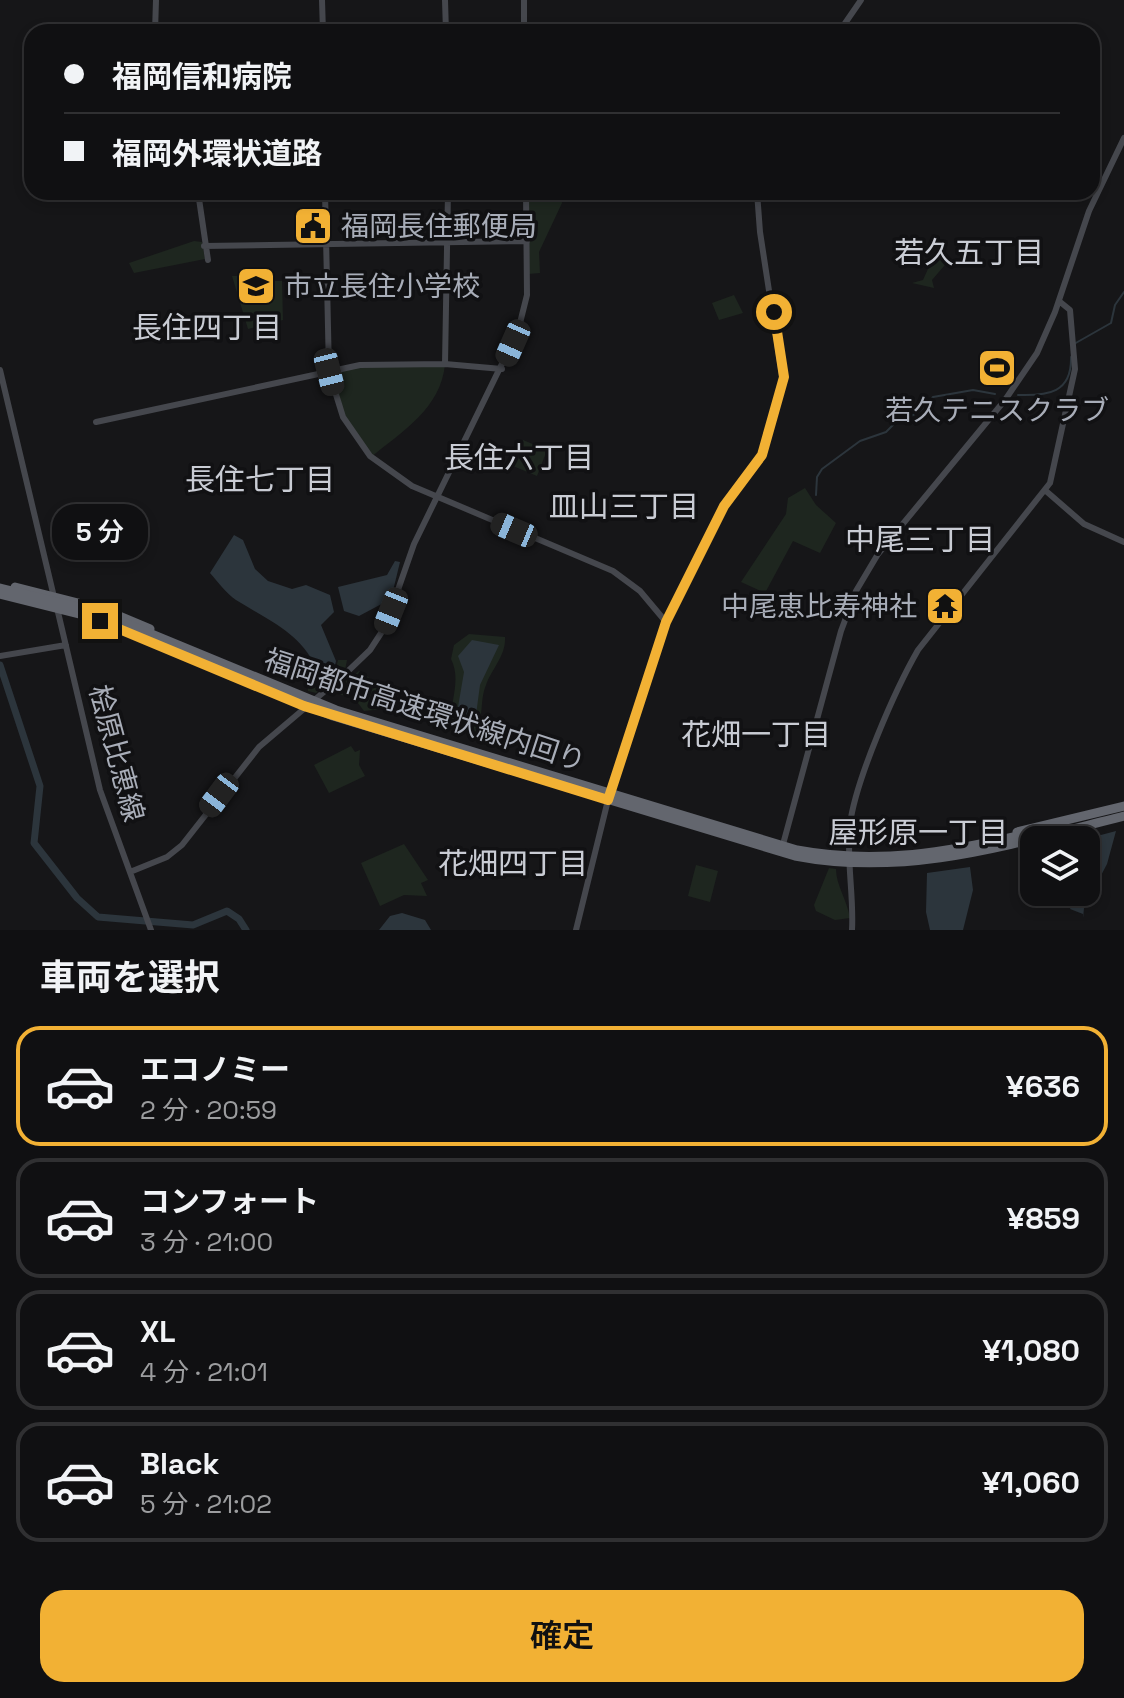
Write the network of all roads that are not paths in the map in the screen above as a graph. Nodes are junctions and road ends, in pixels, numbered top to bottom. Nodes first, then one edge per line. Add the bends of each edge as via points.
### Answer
1 (156, 0) edge
2 (322, 0) edge
3 (445, 0) edge
4 (524, 0) edge
5 (861, 0) edge
6 (155, 24) edge
7 (323, 24) edge
8 (446, 24) edge
9 (524, 24) edge
10 (844, 24) edge
11 (1124, 138) edge
12 (1100, 188) edge
13 (199, 200) edge
14 (325, 200) edge
15 (448, 200) edge
16 (526, 200) edge
17 (758, 200) edge
18 (1094, 200) edge
19 (527, 241) junction
20 (449, 242) junction
21 (326, 244) junction
22 (204, 246) junction
23 (208, 260) dead end
24 (1059, 301) junction
25 (445, 364) junction
26 (502, 369) junction
27 (0, 370) edge
28 (329, 372) junction
29 (96, 422) dead end
30 (1046, 491) junction
31 (437, 497) junction
32 (1124, 542) edge
33 (0, 586) edge
34 (0, 594) edge
35 (54, 596) junction
36 (56, 607) junction
37 (666, 622) junction
38 (66, 645) junction
39 (0, 656) edge
40 (314, 699) junction
41 (304, 706) junction
42 (418, 737) junction
43 (610, 796) junction
44 (1124, 811) edge
45 (783, 848) junction
46 (849, 859) junction
47 (130, 872) junction
48 (151, 930) edge
49 (576, 930) edge
50 (852, 930) edge

1 - 6 street
2 - 7 street
3 - 8 street
4 - 9 street
5 - 10 street
11 - 12 street
13 - 22 street
14 - 21 street
15 - 20 street
16 - 19 street
17 - 37 street via 783,382 762,455 724,506
18 - 24 street
19 - 20 street
19 - 26 street via 523,318
20 - 21 street
20 - 25 street
21 - 22 street
21 - 28 street
22 - 23 street
24 - 30 street via 1070,310 1073,388
24 - 45 street via 1028,368 878,554 856,591
25 - 26 street
25 - 28 street via 360,365
26 - 31 street
27 - 35 street, 桧原比恵線
28 - 29 street
28 - 31 street via 343,417 370,456
30 - 32 street via 1084,524
30 - 46 street via 918,650 902,679 854,807
31 - 37 street via 613,571 640,591
31 - 40 street via 385,627 370,650
33 - 35 highway
33 - 44 highway, 福岡都市高速環状線内回り, bridge via 98,612 336,710 808,852 877,858 936,854
34 - 36 highway
34 - 44 highway, bridge via 95,618 333,716 795,856 855,864 924,862
35 - 36 street, 桧原比恵線
35 - 40 highway via 134,622
36 - 38 street, 桧原比恵線
36 - 41 highway via 148,639
37 - 43 street
38 - 39 street
38 - 47 street, 桧原比恵線 via 100,790
40 - 41 street
40 - 42 highway
41 - 42 highway
41 - 47 street via 244,763 182,845
42 - 43 highway
43 - 45 highway
43 - 49 street
44 - 46 highway via 947,858 900,864
45 - 46 highway
46 - 50 street
47 - 48 street, 桧原比恵線

